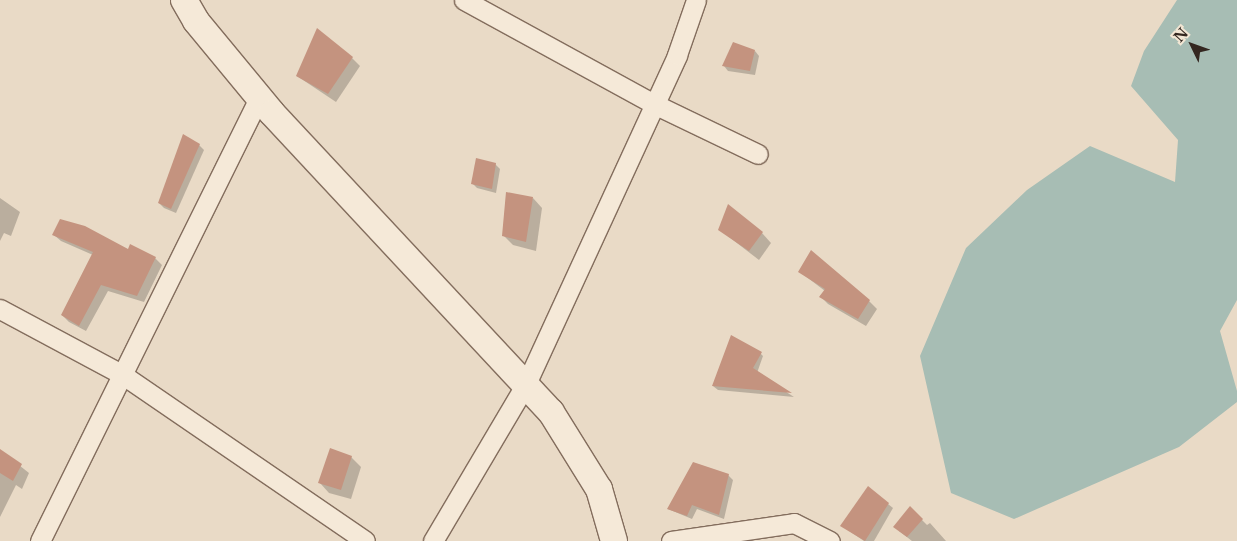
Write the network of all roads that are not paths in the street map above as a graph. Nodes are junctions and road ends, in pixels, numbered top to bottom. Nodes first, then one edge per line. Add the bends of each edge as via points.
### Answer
1 (184, 0) edge
2 (464, 0) edge
3 (696, 0) edge
4 (259, 98) junction
5 (654, 104) junction
6 (758, 154) dead end
7 (0, 310) edge
8 (123, 375) junction
9 (526, 384) junction
10 (40, 541) edge
11 (365, 541) edge
12 (433, 541) edge
13 (614, 541) edge
14 (671, 541) edge
15 (830, 541) edge

1 - 4 main road via 196,22
2 - 5 street
3 - 5 street via 677,54
4 - 8 street
4 - 9 main road
5 - 6 street
5 - 9 street
7 - 8 street
8 - 10 street
8 - 11 street
9 - 12 street
9 - 13 main road via 551,412 600,489
14 - 15 street via 794,523

